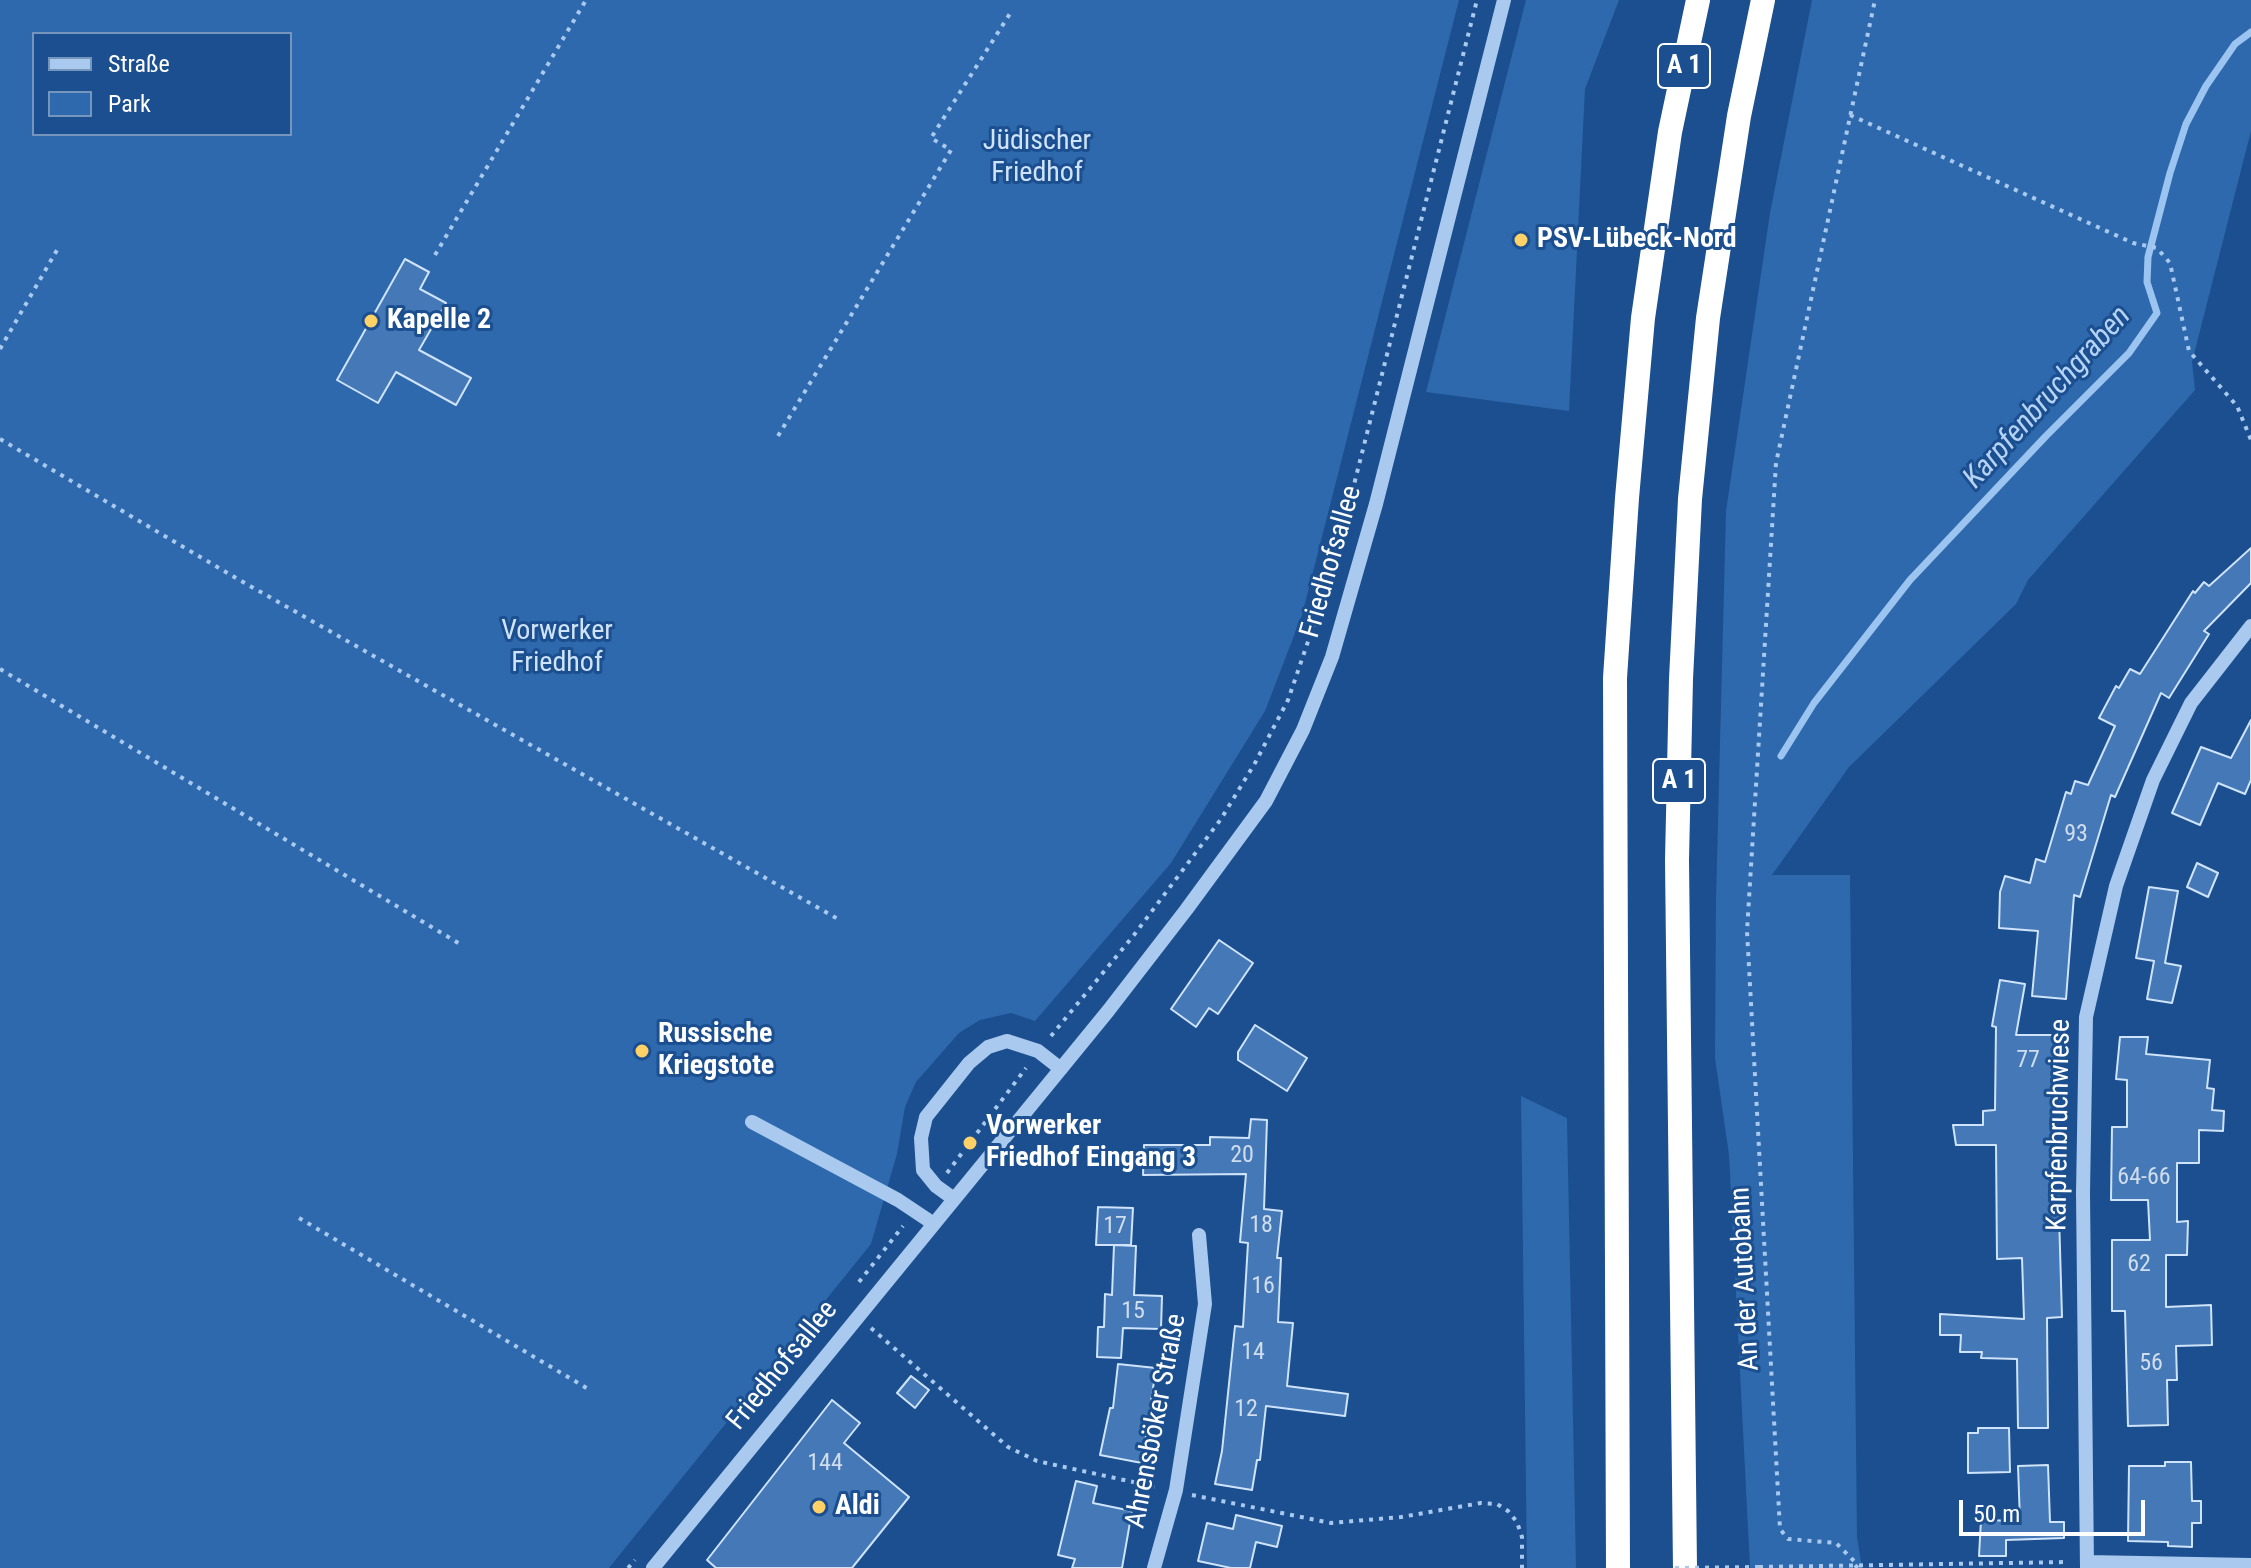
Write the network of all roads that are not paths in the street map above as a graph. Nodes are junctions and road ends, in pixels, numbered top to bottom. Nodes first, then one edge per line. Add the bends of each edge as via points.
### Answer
1 (1504, 0) edge
2 (1698, 0) edge
3 (1763, 0) edge
4 (2251, 626) edge
5 (1061, 1069) junction
6 (752, 1122) dead end
7 (954, 1199) junction
8 (934, 1224) junction
9 (1199, 1235) dead end
10 (2087, 1565) edge
11 (2251, 1565) edge
12 (653, 1568) edge
13 (1154, 1568) edge
14 (1618, 1568) edge
15 (1685, 1568) edge

1 - 5 street, Friedhofsallee via 1376,504 1332,657 1303,730 1266,801
2 - 14 highway, A 1 via 1670,132 1643,318 1615,678
3 - 15 highway, A 1 via 1708,318 1688,529 1677,860
4 - 10 street, Karpfenbruchwiese via 2191,703 2153,780 2116,886 2086,1017
5 - 7 street, Friedhofsallee
5 - 7 street via 1038,1051 1007,1041 988,1047 969,1063 926,1117 921,1138 923,1170
6 - 8 street
7 - 8 street, Friedhofsallee
8 - 12 street, Friedhofsallee
9 - 13 street, Ahrensböker Straße via 1205,1304 1176,1490
10 - 11 street

